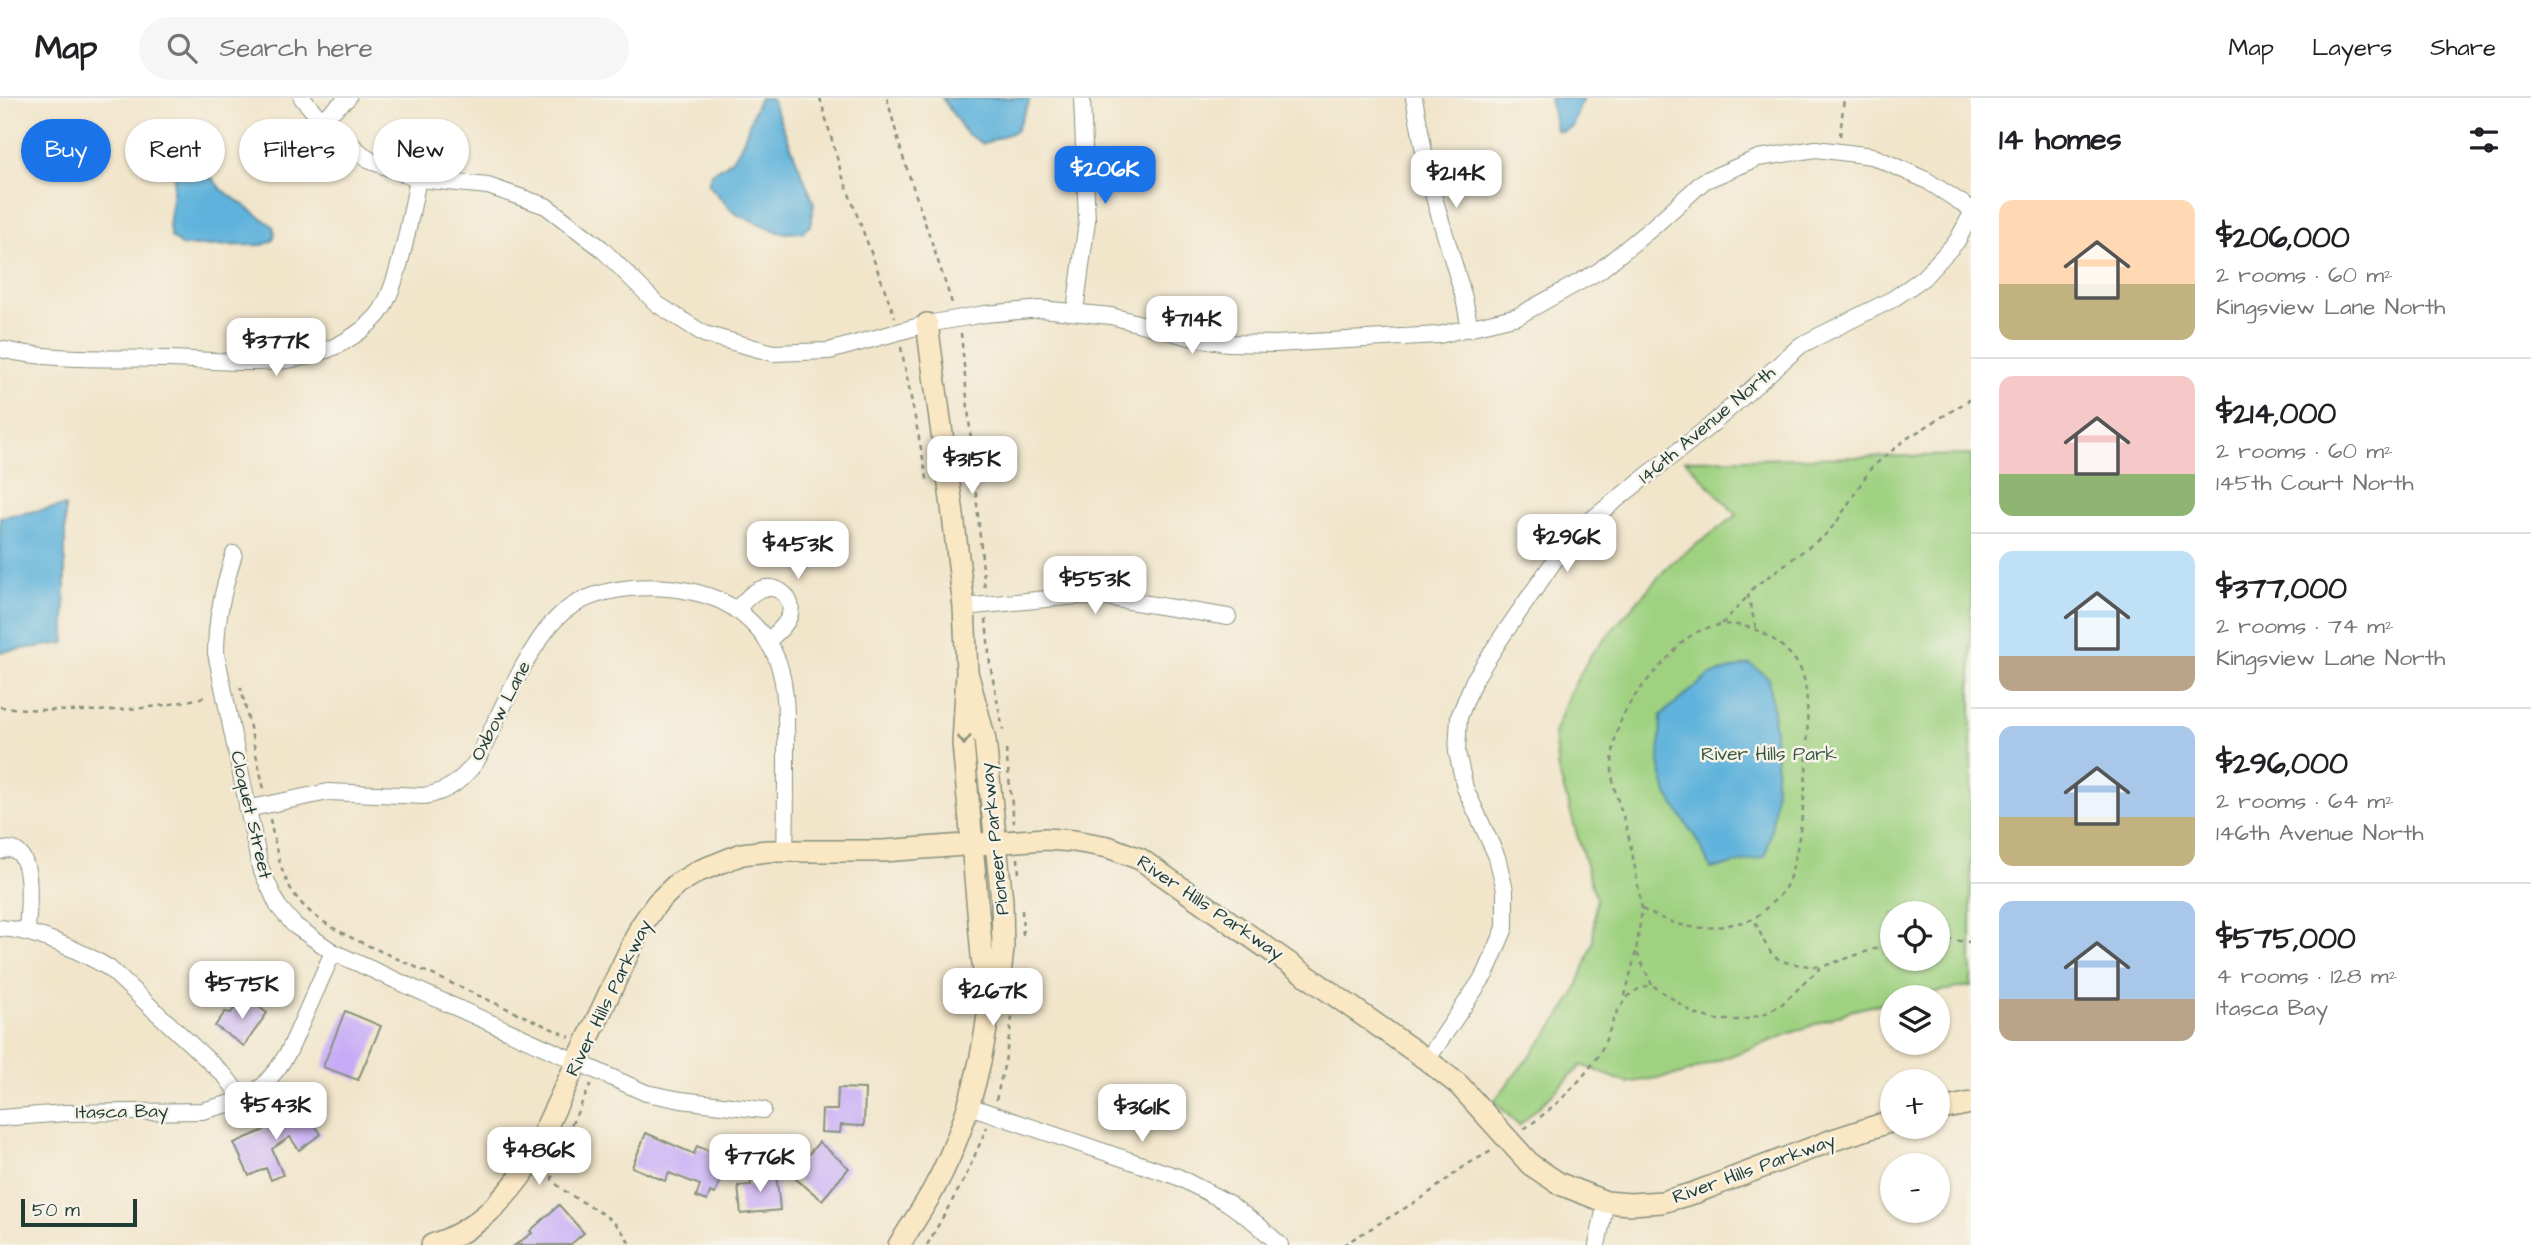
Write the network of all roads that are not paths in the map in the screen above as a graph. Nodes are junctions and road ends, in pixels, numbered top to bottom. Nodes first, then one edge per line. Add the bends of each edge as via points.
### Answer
1 (302, 98) edge
2 (348, 98) edge
3 (1082, 98) edge
4 (1415, 98) edge
5 (320, 119) edge
6 (322, 119) edge
7 (359, 151) edge
8 (373, 162) edge
9 (417, 182) edge
10 (448, 182) edge
11 (1971, 209) edge
12 (1971, 215) edge
13 (1076, 311) junction
14 (927, 324) junction
15 (1470, 328) junction
16 (0, 349) edge
17 (234, 554) dead end
18 (964, 607) junction
19 (736, 610) junction
20 (1228, 617) dead end
21 (767, 642) junction
22 (967, 672) junction
23 (247, 809) junction
24 (997, 843) junction
25 (972, 845) junction
26 (0, 851) edge
27 (785, 851) junction
28 (0, 928) edge
29 (27, 931) junction
30 (333, 952) junction
31 (989, 1007) junction
32 (1427, 1060) junction
33 (578, 1061) junction
34 (243, 1100) junction
35 (1971, 1102) edge
36 (969, 1106) junction
37 (1950, 1107) edge
38 (763, 1110) dead end
39 (0, 1118) edge
40 (1880, 1125) edge
41 (1606, 1202) junction
42 (432, 1245) edge
43 (899, 1245) edge
44 (1280, 1245) edge
45 (1597, 1245) edge

1 - 5 street
2 - 6 street
3 - 13 street via 1087,221
4 - 15 street via 1430,184
7 - 8 street
9 - 16 street via 396,278 378,315 351,338 309,356 267,361 78,358
10 - 14 street via 488,186 546,206 601,248 657,304 704,334 773,353 829,351
11 - 15 street via 1926,180 1871,156 1816,149 1758,158 1704,181 1599,271 1518,316
12 - 32 street, 146th Avenue North via 1957,241 1923,278 1893,299 1801,345 1711,425 1592,519 1559,554 1501,638 1474,680 1459,717 1457,752 1465,788 1497,857 1505,890 1505,928 1486,973
13 - 14 street via 1027,310
13 - 15 street via 1228,343 1439,335
14 - 18 street, Pioneer Parkway
17 - 23 street, Cloquet Street via 221,597 216,653
18 - 20 street via 1077,596
18 - 22 street, Pioneer Parkway
19 - 21 street, Oxbow Lane
19 - 21 street via 764,587 785,594 791,604 790,615
19 - 23 street, Oxbow Lane via 687,590 628,588 586,598 545,631 476,762 453,787 424,796 328,792
21 - 27 street, Oxbow Lane via 777,660 786,710
22 - 24 street, Pioneer Parkway via 985,740
22 -> 25 street, Pioneer Parkway via 963,743
23 - 30 street, Cloquet Street via 260,867 278,906 294,925
24 - 25 street, River Hills Parkway
24 - 31 street, Pioneer Parkway via 1003,949
24 - 32 street, River Hills Parkway via 1074,841 1140,859
25 - 27 street, River Hills Parkway
25 - 31 street, Pioneer Parkway
26 - 29 street via 19,852 26,862
27 - 33 street, River Hills Parkway via 742,854 720,861 677,884 657,903 621,964
28 - 29 street
29 - 34 street via 109,968 226,1077
30 - 33 street, Cloquet Street
30 - 34 street, Itasca Bay via 289,1051 264,1085
31 - 36 street, Pioneer Parkway
32 - 41 street, River Hills Parkway via 1458,1085 1531,1165 1560,1185
33 - 38 street, Cloquet Street via 659,1097
33 - 42 street, River Hills Parkway via 540,1144 513,1188 476,1224
34 - 39 street, Itasca Bay via 202,1111
35 - 37 street
36 - 43 street, Pioneer Parkway via 932,1193
36 - 44 street via 1178,1177 1228,1203
40 - 41 street, River Hills Parkway via 1694,1193 1661,1202
41 - 45 street

